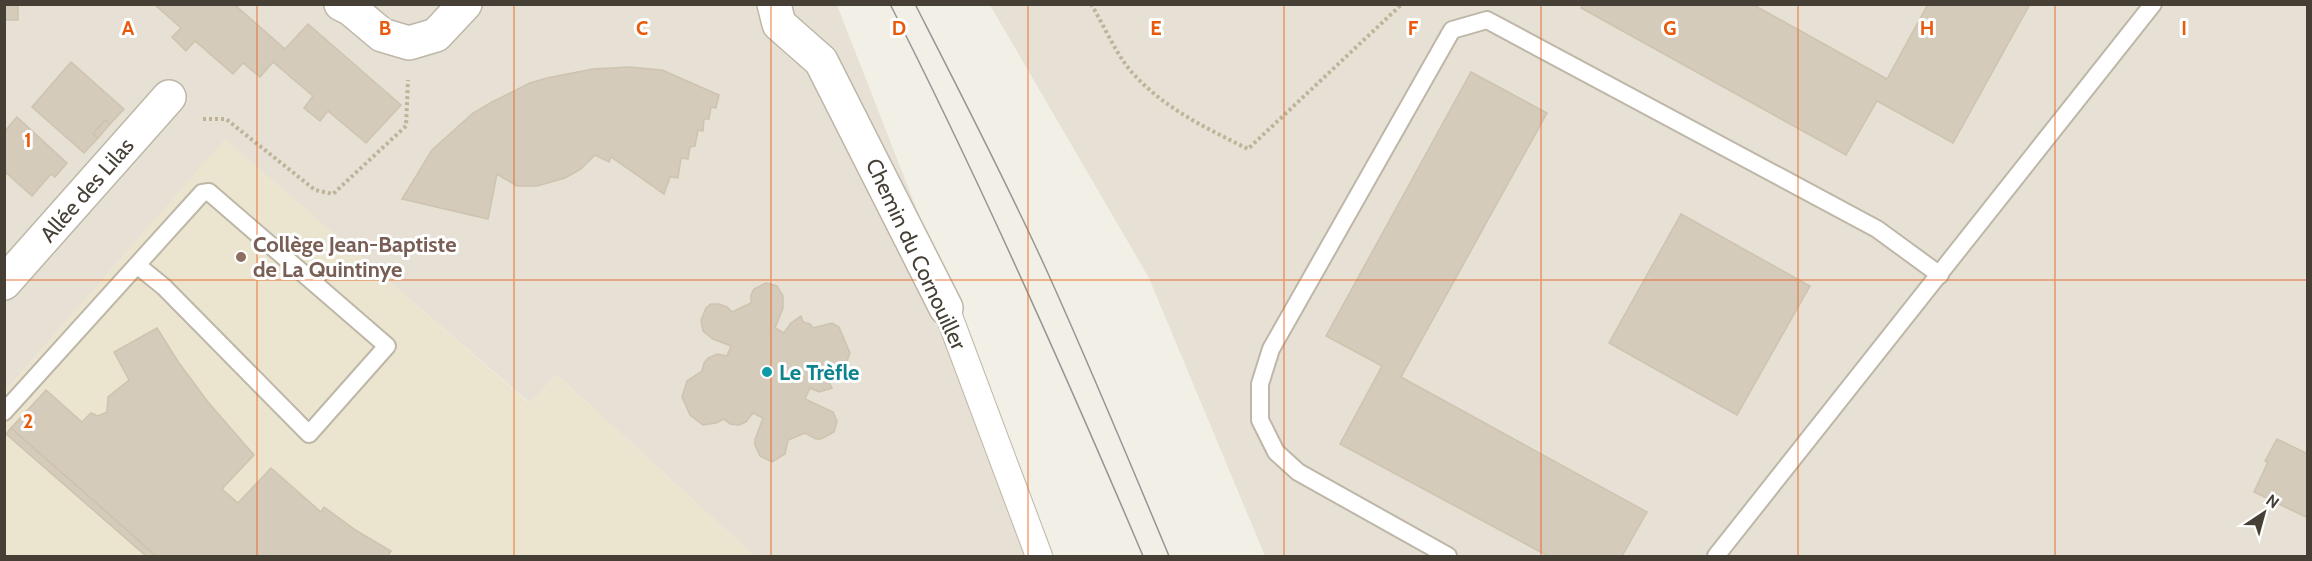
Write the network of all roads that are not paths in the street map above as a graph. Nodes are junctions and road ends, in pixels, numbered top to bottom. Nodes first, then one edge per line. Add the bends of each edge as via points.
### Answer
1 (341, 4) edge
2 (465, 4) edge
3 (774, 4) edge
4 (2153, 4) edge
5 (169, 97) dead end
6 (137, 265) junction
7 (1940, 275) junction
8 (4, 283) edge
9 (946, 308) joint
10 (4, 412) edge
11 (1039, 556) edge
12 (1448, 556) edge
13 (1716, 556) edge

1 - 2 street via 382,35 410,44 436,35
3 - 9 street, Chemin du Cornouiller via 779,24 821,61
4 - 7 lane
5 - 8 street, Allée des Lilas
6 - 6 lane via 202,193 209,192 387,346 309,434 164,287
6 - 10 lane
7 - 12 lane via 1877,229 1487,20 1452,30 1271,349 1260,384 1260,420 1276,452 1298,472
7 - 13 lane
9 - 11 street, Chemin du Cornouiller

